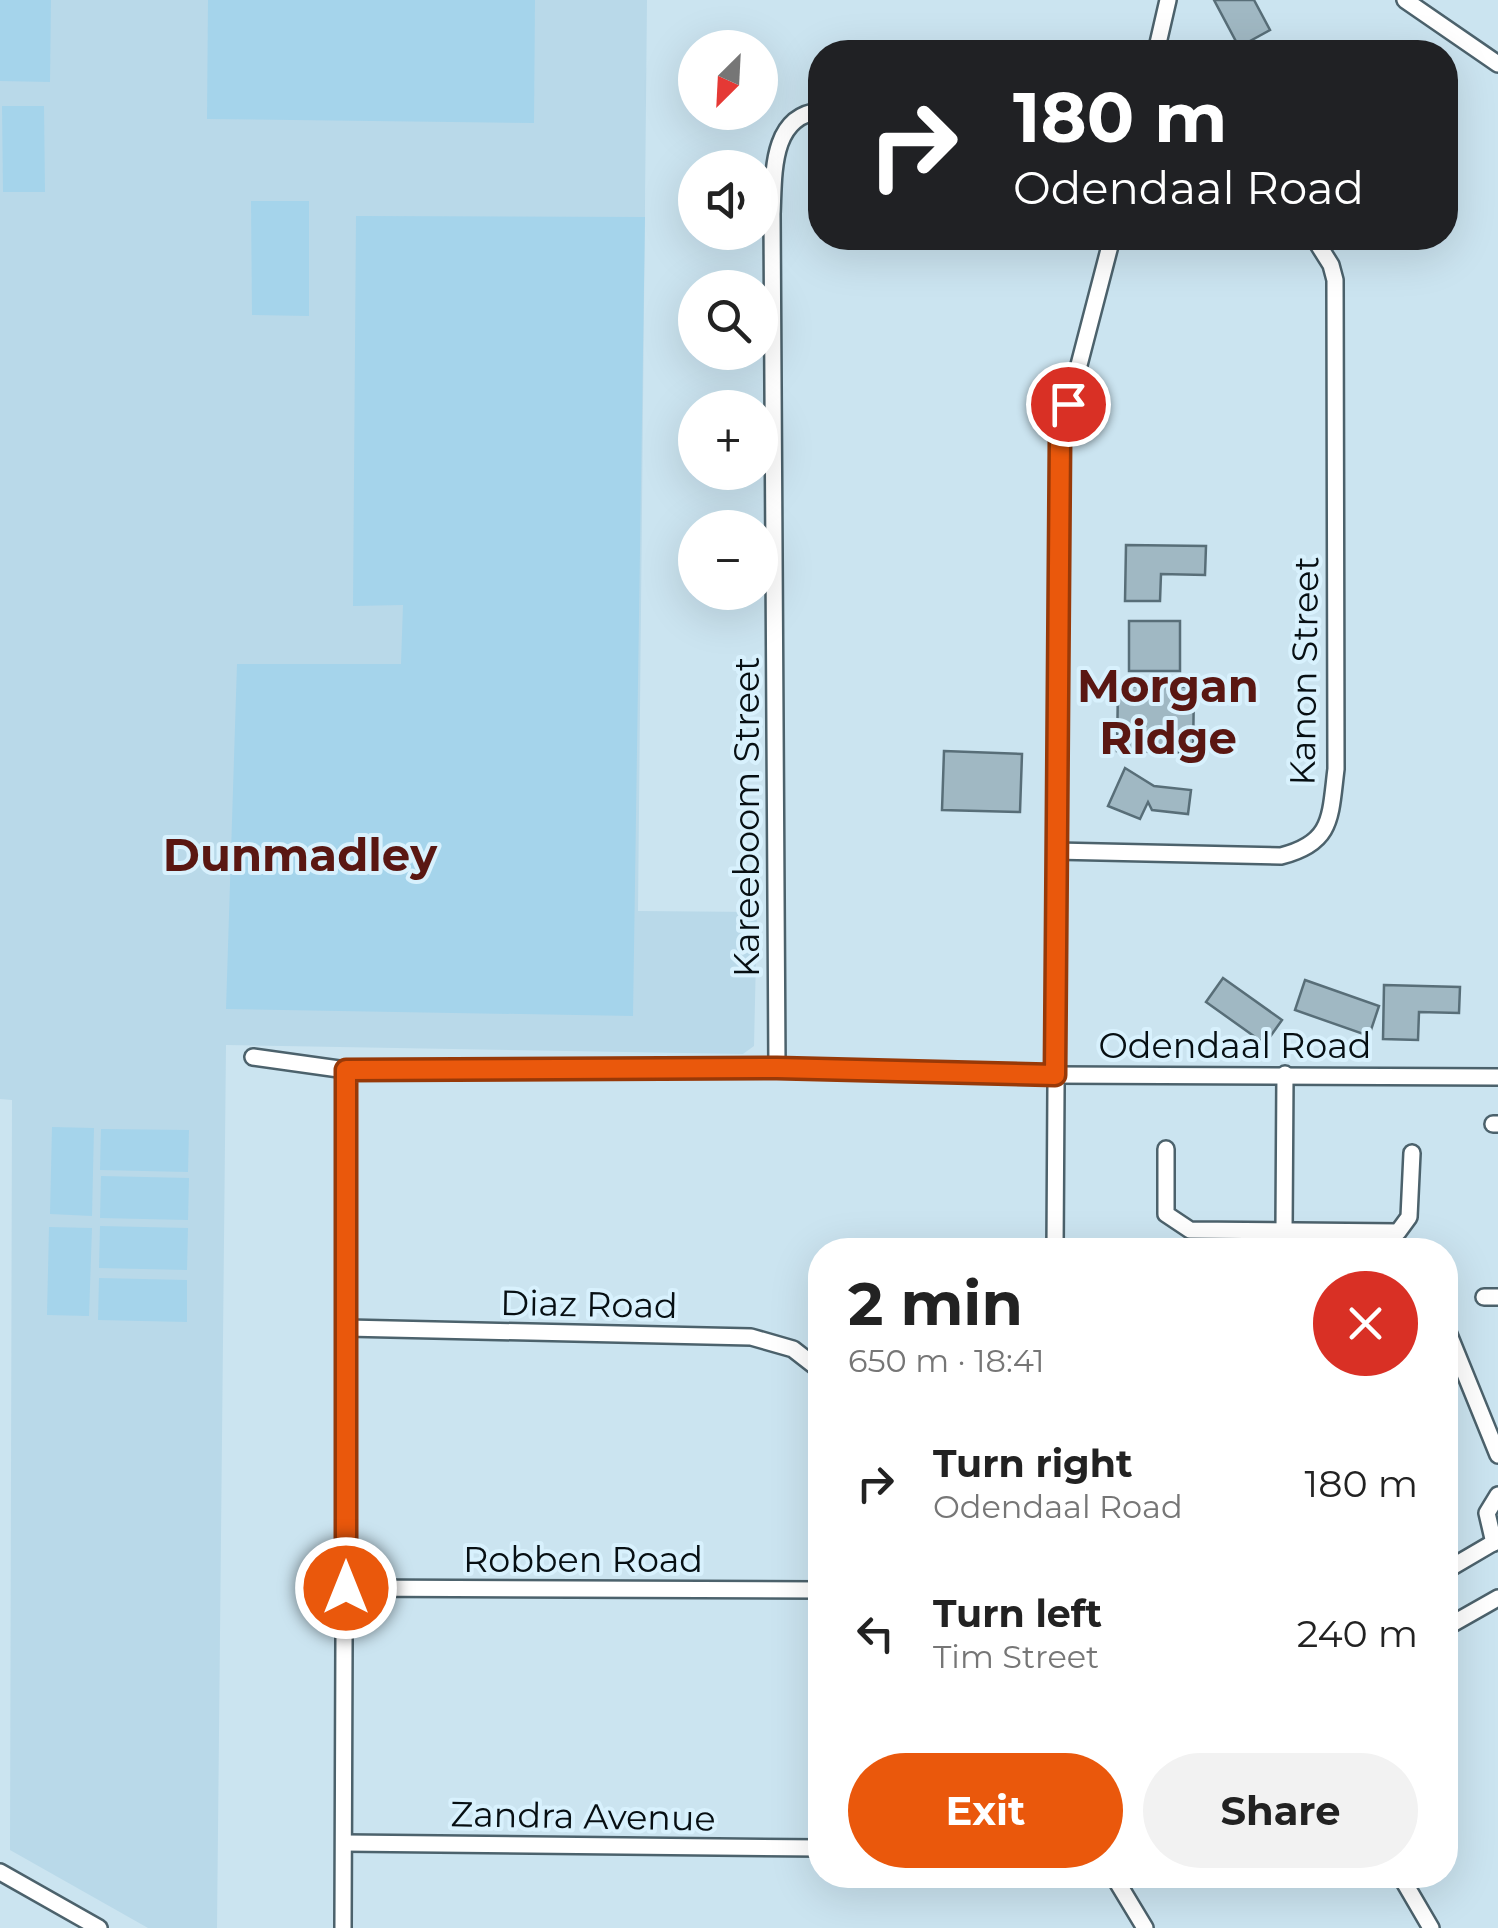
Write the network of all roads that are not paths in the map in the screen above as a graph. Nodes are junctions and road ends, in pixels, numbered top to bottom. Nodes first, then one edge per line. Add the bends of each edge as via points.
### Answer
1 (1168, 0) edge
2 (1406, 0) edge
3 (1159, 40) edge
4 (1498, 64) edge
5 (808, 115) edge
6 (1109, 250) edge
7 (1322, 250) edge
8 (1055, 850) junction
9 (252, 1057) dead end
10 (777, 1068) junction
11 (346, 1070) junction
12 (1285, 1074) junction
13 (1055, 1075) junction
14 (1498, 1076) edge
15 (1166, 1149) dead end
16 (1412, 1153) dead end
17 (1284, 1229) junction
18 (1055, 1238) edge
19 (347, 1328) junction
20 (1458, 1356) edge
21 (808, 1360) edge
22 (1498, 1454) edge
23 (1498, 1495) edge
24 (1496, 1541) edge
25 (1458, 1563) edge
26 (346, 1588) junction
27 (808, 1590) edge
28 (1498, 1598) edge
29 (1458, 1617) edge
30 (344, 1843) junction
31 (808, 1848) edge
32 (0, 1872) edge
33 (1121, 1888) edge
34 (1408, 1888) edge
35 (99, 1928) edge
36 (343, 1928) edge
37 (1146, 1928) edge
38 (1431, 1928) edge

1 - 3 street
2 - 4 street
5 - 10 street, Kareeboom Street via 783,133 774,180
6 - 8 street via 1060,438
7 - 8 street, Kanon Street via 1334,280 1336,769 1328,824 1305,850 1281,856
8 - 13 street
9 - 11 street, Odendaal Road
10 - 11 street, Odendaal Road
10 - 13 street, Odendaal Road
11 - 19 street
12 - 13 street, Odendaal Road
12 - 14 street, Odendaal Road
12 - 17 street
13 - 18 street
15 - 17 street via 1164,1204 1180,1227
16 - 17 street via 1409,1217 1398,1232
19 - 21 street, Diaz Road via 751,1337 793,1348
19 - 26 street
20 - 22 street
23 - 24 street via 1486,1514
24 - 25 street
26 - 27 street, Robben Road
26 - 30 street
28 - 29 street
30 - 31 street, Zandra Avenue
30 - 36 street
32 - 35 street
33 - 37 street
34 - 38 street

